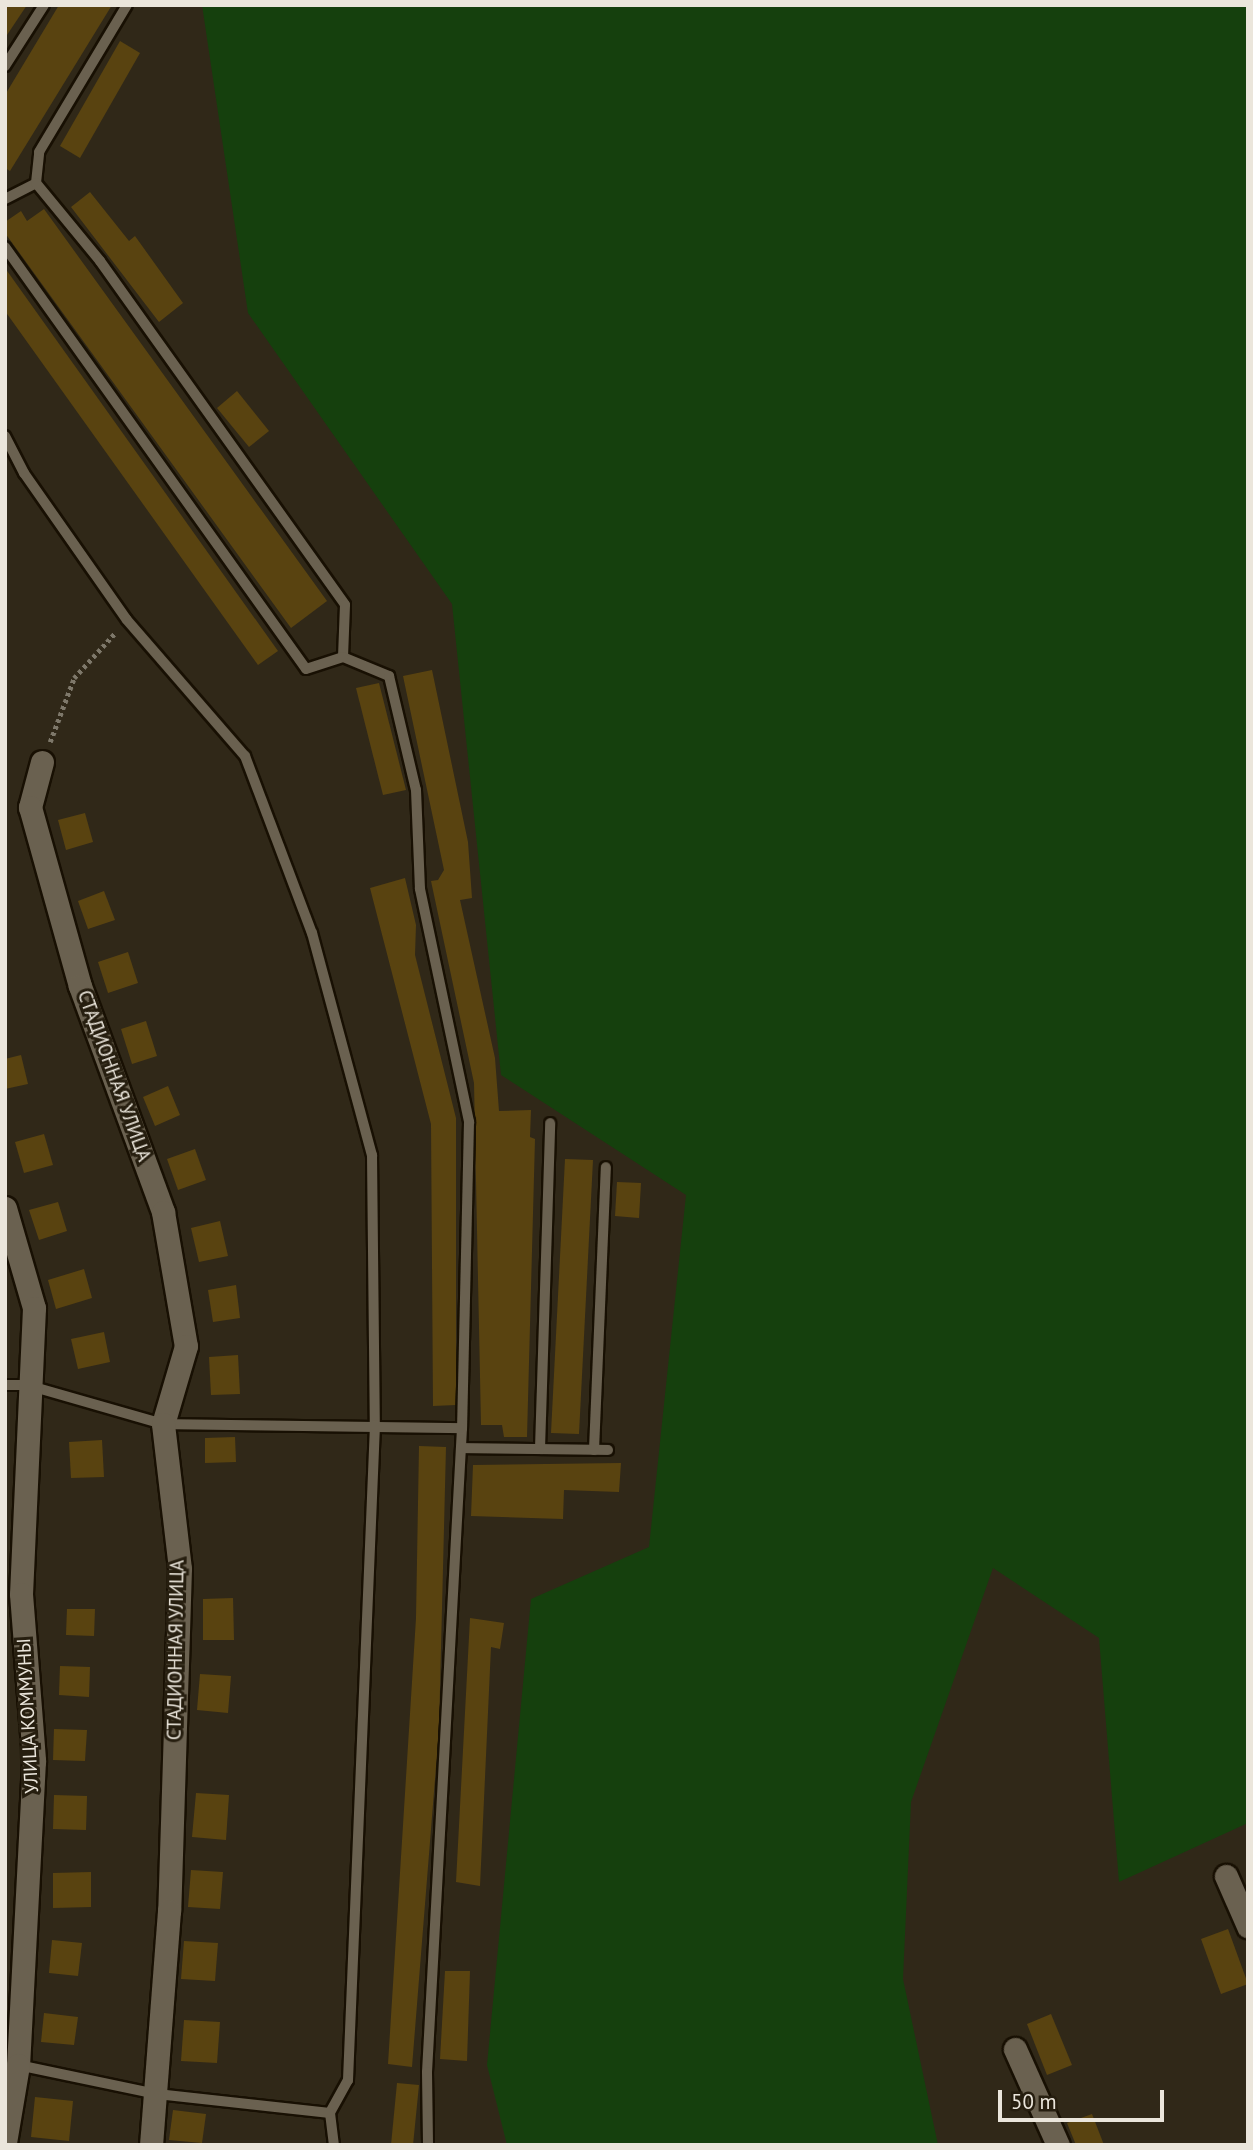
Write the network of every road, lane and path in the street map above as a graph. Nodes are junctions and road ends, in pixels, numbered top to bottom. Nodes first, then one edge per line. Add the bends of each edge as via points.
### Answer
1 (44, 5) edge
2 (127, 5) edge
3 (5, 66) edge
4 (36, 183) junction
5 (5, 199) edge
6 (5, 247) edge
7 (5, 436) edge
8 (127, 620) junction
9 (343, 657) junction
10 (42, 762) joint
11 (550, 1123) dead end
12 (606, 1167) dead end
13 (5, 1208) edge
14 (16, 1385) edge
15 (163, 1424) junction
16 (375, 1424) junction
17 (462, 1428) junction
18 (461, 1448) junction
19 (540, 1449) junction
20 (594, 1450) junction
21 (608, 1450) dead end
22 (1226, 1876) dead end
23 (1248, 1926) edge
24 (1015, 2049) dead end
25 (18, 2065) junction
26 (157, 2094) junction
27 (330, 2113) junction
28 (5, 2143) edge
29 (151, 2145) edge
30 (334, 2145) edge
31 (428, 2145) edge
32 (1058, 2145) edge

1 - 3 lane
2 - 4 lane via 39,152
4 - 5 lane
4 - 9 lane via 100,261 345,605
6 - 9 lane via 306,670
7 - 8 lane via 24,472
8 - 10 path via 74,678
8 - 16 lane via 245,756 312,933 372,1155
9 - 17 lane via 389,676 416,790 420,889 469,1122
10 - 15 street, СТАДИОННАЯ УЛИЦА via 30,807 80,985 163,1212 186,1346
11 - 19 lane
12 - 20 lane
13 - 14 street, УЛИЦА КОММУНЫ via 34,1308
14 - 15 lane
14 - 25 street, УЛИЦА КОММУНЫ via 21,1594 34,1761
15 - 16 lane
15 - 26 street, СТАДИОННАЯ УЛИЦА via 180,1568 169,1911
16 - 17 lane
16 - 27 lane via 348,2080
17 - 18 lane
18 - 19 lane
18 - 31 lane via 426,2072
19 - 20 lane
20 - 21 lane
22 - 23 street
24 - 32 street
25 - 26 lane
25 - 28 street, УЛИЦА КОММУНЫ
26 - 27 lane
26 - 29 street, СТАДИОННАЯ УЛИЦА
27 - 30 lane

